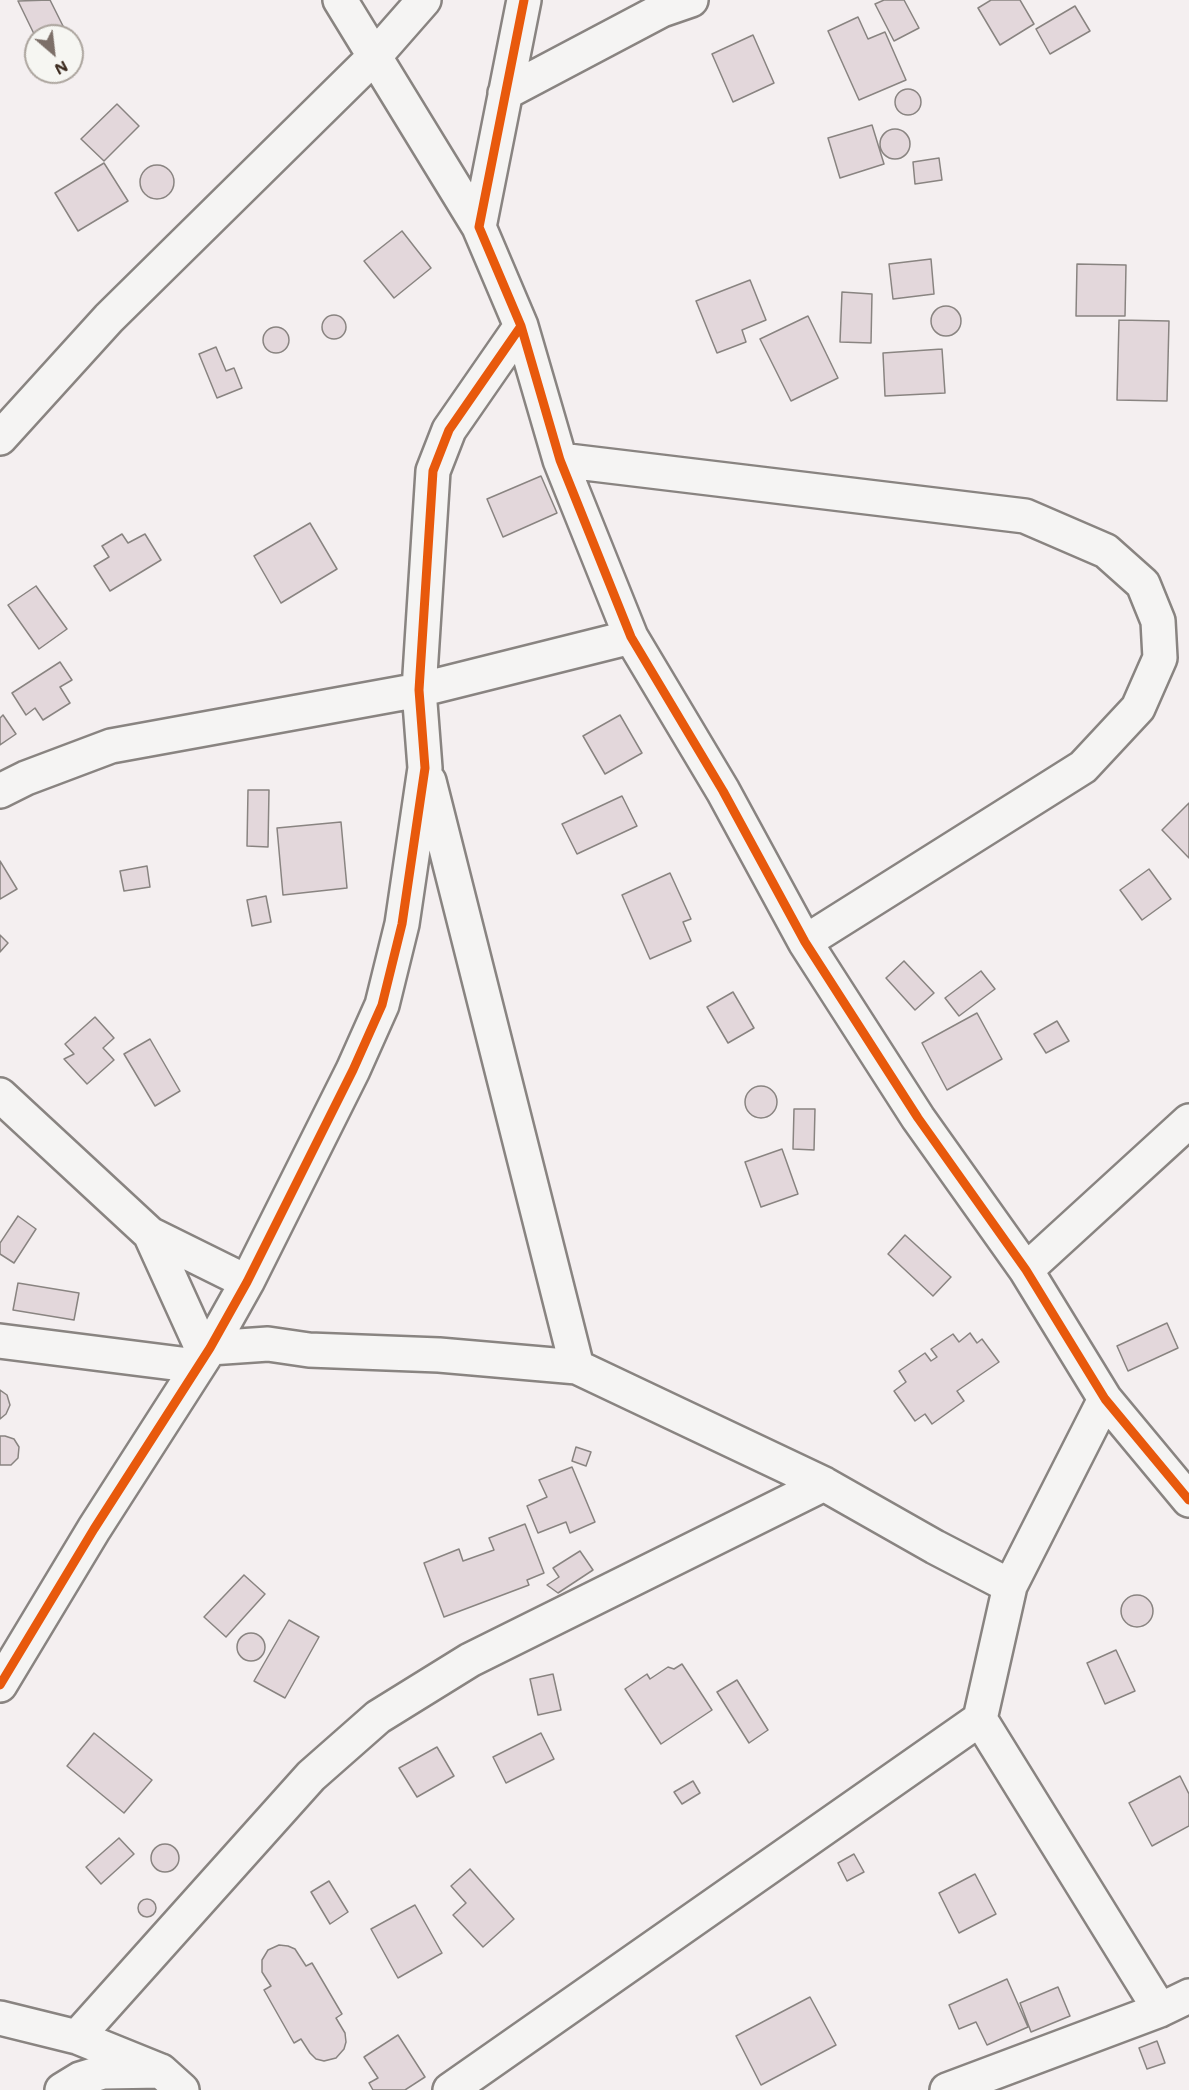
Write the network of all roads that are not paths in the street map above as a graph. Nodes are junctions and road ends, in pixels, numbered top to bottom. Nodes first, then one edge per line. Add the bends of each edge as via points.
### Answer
1 (340, 0) edge
2 (424, 0) edge
3 (524, 0) edge
4 (663, 3) edge
5 (374, 57) junction
6 (505, 93) junction
7 (479, 227) junction
8 (520, 326) junction
9 (0, 438) edge
10 (560, 460) junction
11 (631, 637) junction
12 (419, 690) junction
13 (425, 768) junction
14 (0, 791) edge
15 (805, 942) junction
16 (0, 1095) edge
17 (1189, 1121) edge
18 (150, 1234) junction
19 (1026, 1270) junction
20 (245, 1286) junction
21 (0, 1341) edge
22 (268, 1344) junction
23 (204, 1357) junction
24 (577, 1367) junction
25 (1105, 1399) junction
26 (824, 1485) junction
27 (1189, 1500) edge
28 (1010, 1586) junction
29 (0, 1685) edge
30 (980, 1719) junction
31 (1175, 2003) edge
32 (0, 2018) edge
33 (77, 2037) junction
34 (172, 2080) edge
35 (62, 2090) edge
36 (450, 2090) edge
37 (947, 2090) edge

1 - 5 street
2 - 5 street
3 - 6 street
4 - 6 street
5 - 7 street
5 - 9 street via 109,318
6 - 7 street
7 - 8 street
8 - 10 street
8 - 12 street via 449,430 433,471
10 - 11 street
10 - 15 street via 1025,516 1106,551 1143,584 1158,621 1160,658 1138,708 1083,767
11 - 12 street
11 - 15 street via 723,791
12 - 13 street
12 - 14 street via 111,746
13 - 20 street via 402,924 382,1005
13 - 24 street
15 - 19 street via 918,1118
16 - 18 street
17 - 19 street
18 - 20 street
18 - 23 street
19 - 25 street
20 - 22 street
20 - 23 street
21 - 23 street
22 - 23 street
22 - 24 street
23 - 29 street
24 - 26 street
25 - 27 street
25 - 28 street
26 - 28 street
26 - 33 street via 470,1660 378,1717 311,1776
28 - 30 street
30 - 31 street
30 - 36 street
31 - 37 street
32 - 33 street
33 - 34 street
34 - 35 street via 103,2072

